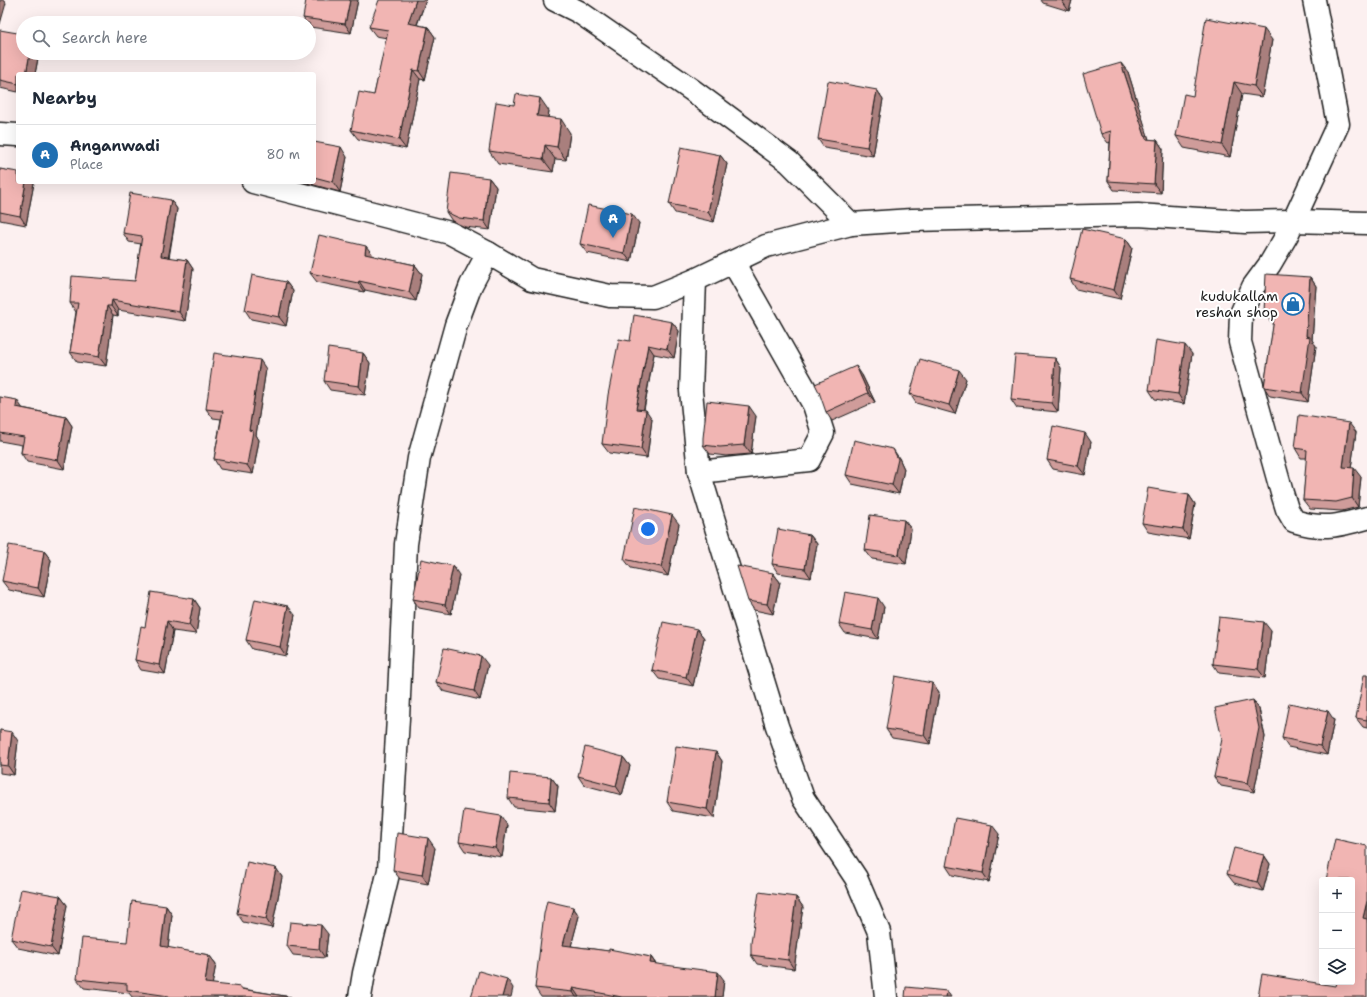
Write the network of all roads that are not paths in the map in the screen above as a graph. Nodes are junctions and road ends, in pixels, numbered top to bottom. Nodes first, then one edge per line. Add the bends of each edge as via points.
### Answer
1 (555, 0) edge
2 (1314, 0) edge
3 (0, 134) edge
4 (16, 135) edge
5 (261, 184) edge
6 (1292, 221) junction
7 (1367, 223) edge
8 (851, 224) junction
9 (488, 253) junction
10 (733, 262) junction
11 (694, 280) junction
12 (699, 472) junction
13 (1367, 518) edge
14 (360, 997) edge
15 (886, 997) edge

1 - 8 street via 579,12 692,90 783,158
2 - 6 street via 1338,124
3 - 4 street
5 - 9 street via 450,233
6 - 7 street
6 - 8 street via 1245,222 1138,215 912,220
6 - 13 street via 1270,264 1253,287 1241,314 1240,342 1282,493 1294,521 1309,526 1325,527
8 - 10 street via 766,246
9 - 11 street via 532,279 610,296 652,297
9 - 14 street via 471,285 456,325 419,458 406,544 388,870
10 - 11 street
10 - 12 street via 814,405 824,433 809,460
11 - 12 street via 692,391
12 - 15 street via 777,726 803,798 856,878 879,932

